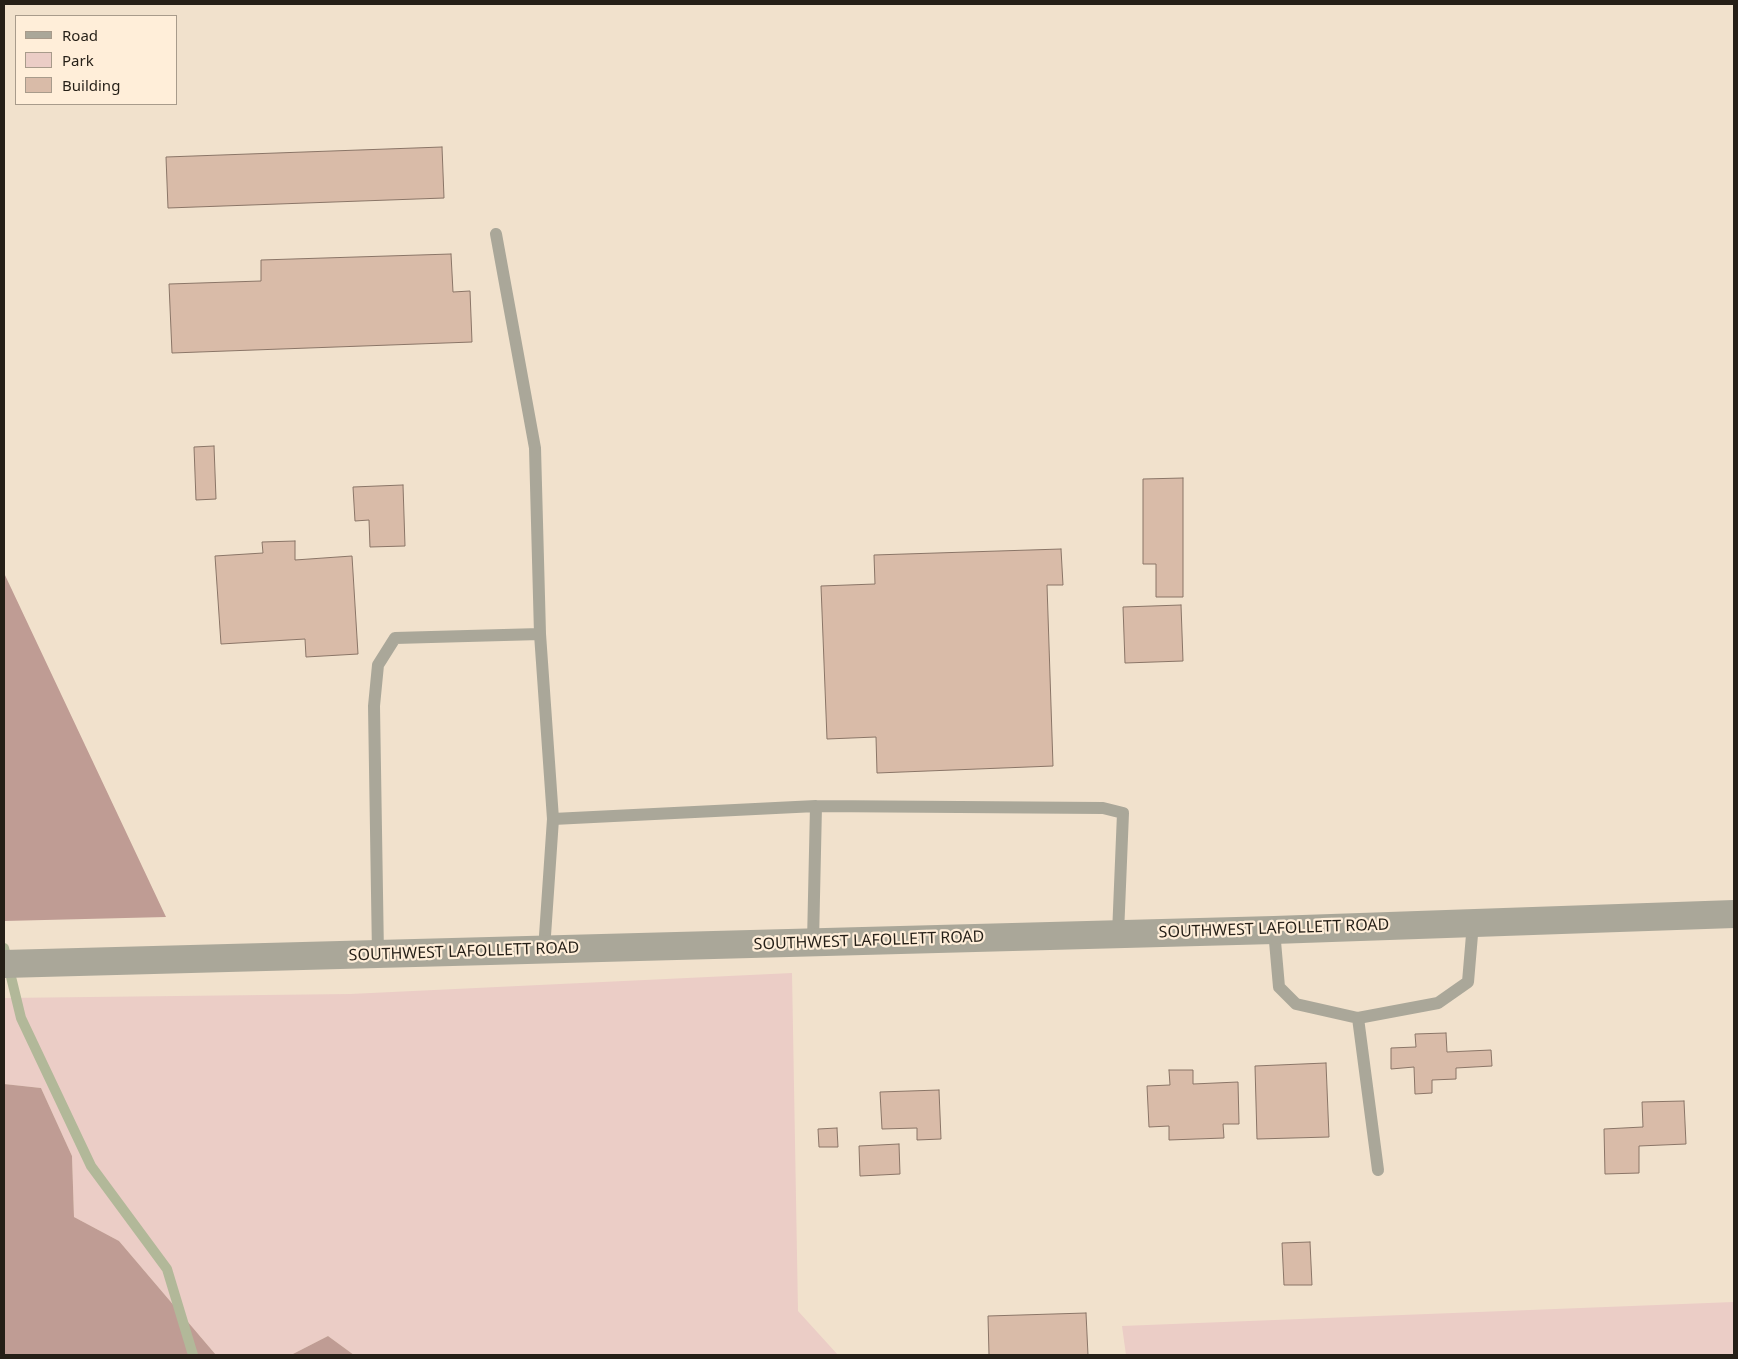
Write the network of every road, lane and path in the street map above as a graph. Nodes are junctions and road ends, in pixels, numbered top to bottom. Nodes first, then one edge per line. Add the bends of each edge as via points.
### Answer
1 (496, 234) dead end
2 (540, 634) junction
3 (816, 806) junction
4 (553, 819) junction
5 (1734, 914) edge
6 (1473, 923) junction
7 (1274, 930) junction
8 (1118, 934) junction
9 (814, 942) junction
10 (544, 950) junction
11 (378, 955) junction
12 (4, 964) edge
13 (1358, 1018) junction
14 (1378, 1170) dead end

1 - 2 lane via 535,448
2 - 4 lane
2 - 11 lane via 395,638 378,666 374,706
3 - 4 lane
3 - 8 lane via 1103,808 1123,814
3 - 9 lane
4 - 10 lane
5 - 6 street, SOUTHWEST LAFOLLETT ROAD
6 - 7 street, SOUTHWEST LAFOLLETT ROAD
6 - 13 lane via 1468,982 1438,1003
7 - 8 street, SOUTHWEST LAFOLLETT ROAD
7 - 13 lane via 1279,987 1296,1004
8 - 9 street, SOUTHWEST LAFOLLETT ROAD
9 - 10 street, SOUTHWEST LAFOLLETT ROAD
10 - 11 street, SOUTHWEST LAFOLLETT ROAD
11 - 12 street, SOUTHWEST LAFOLLETT ROAD
13 - 14 lane

